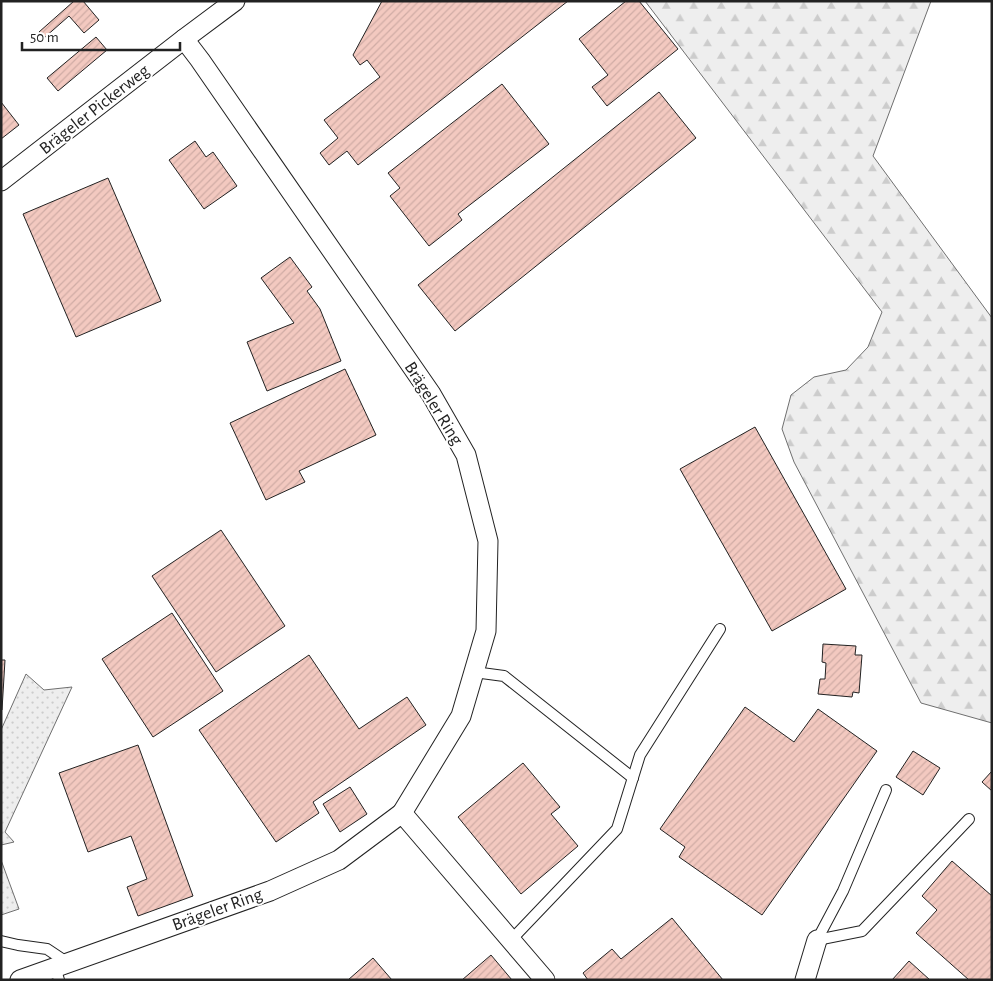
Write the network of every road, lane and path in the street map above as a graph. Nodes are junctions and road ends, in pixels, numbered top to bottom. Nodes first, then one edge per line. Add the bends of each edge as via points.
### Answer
1 (226, 4) edge
2 (184, 39) junction
3 (1, 181) edge
4 (720, 629) dead end
5 (474, 672) junction
6 (633, 778) junction
7 (886, 790) dead end
8 (402, 813) junction
9 (969, 819) dead end
10 (511, 940) junction
11 (817, 940) junction
12 (1, 941) edge
13 (18, 945) junction
14 (1, 950) edge
15 (61, 970) edge
16 (20, 980) edge
17 (545, 980) edge
18 (805, 980) edge

1 - 2 street, Brägeler Pickerweg
2 - 3 street, Brägeler Pickerweg
2 - 5 street, Brägeler Ring via 431,394 466,455 488,541 486,632
4 - 6 lane via 640,755
5 - 6 lane via 504,676
5 - 8 street, Brägeler Ring via 461,716
6 - 10 lane via 617,829
7 - 11 lane via 844,891
8 - 10 street
8 - 15 street, Brägeler Ring via 339,860 270,891
9 - 11 lane via 862,931
10 - 17 street
11 - 18 street
12 - 13 lane
13 - 14 lane
13 - 15 lane via 47,949
15 - 16 street, Brägeler Ring

